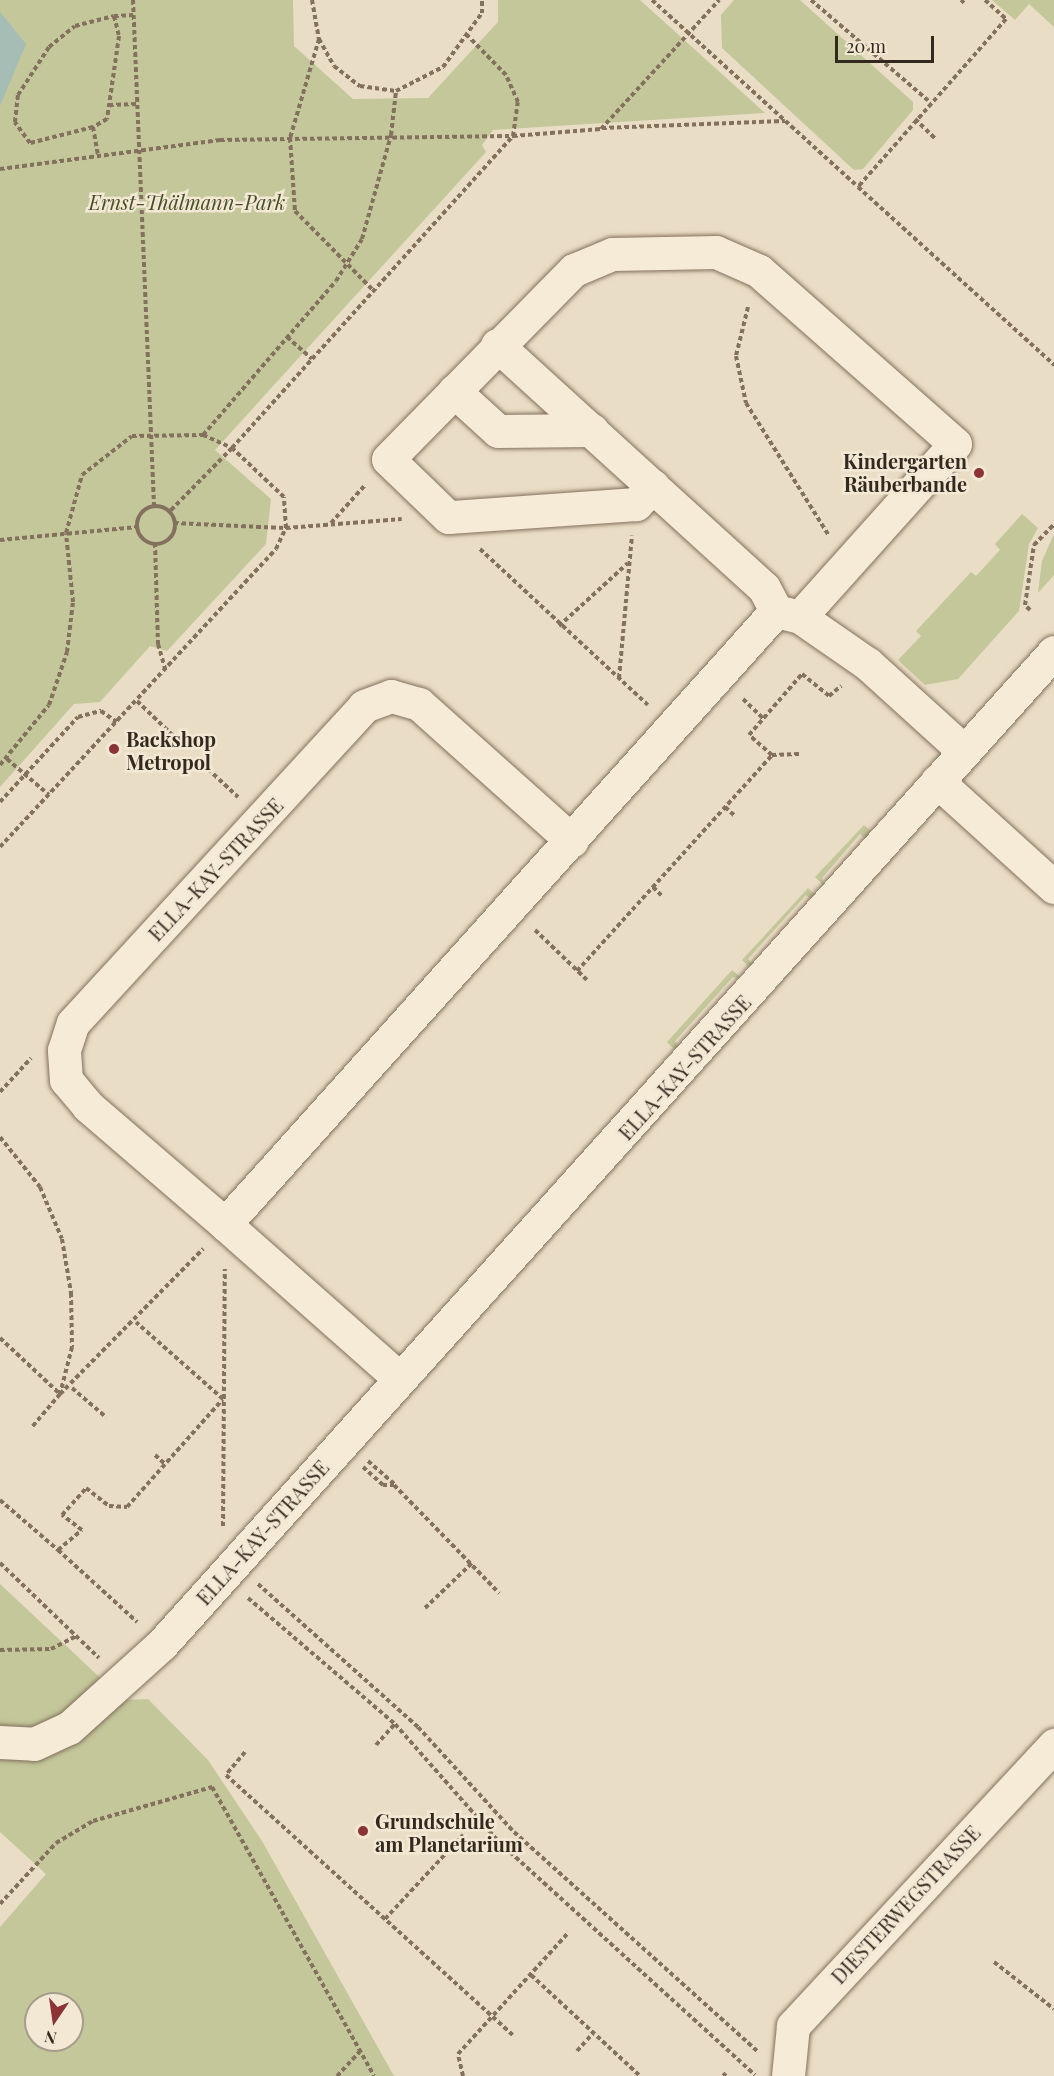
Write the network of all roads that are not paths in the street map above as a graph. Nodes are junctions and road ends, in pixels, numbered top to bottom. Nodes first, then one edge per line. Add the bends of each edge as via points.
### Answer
1 (497, 345) junction
2 (454, 391) junction
3 (592, 430) junction
4 (645, 495) junction
5 (788, 614) junction
6 (1054, 652) edge
7 (964, 751) junction
8 (937, 781) junction
9 (572, 841) junction
10 (1054, 887) edge
11 (225, 1224) junction
12 (399, 1378) junction
13 (0, 1742) edge
14 (1054, 1745) edge
15 (777, 2075) edge

1 - 2 street
1 - 3 street
1 - 5 street via 574,270 612,254 716,252 767,278 955,444 848,564
2 - 3 street via 498,431
2 - 4 street via 388,459 448,517
3 - 4 street
4 - 5 street via 764,588
5 - 7 street via 868,664
5 - 9 street via 674,728
6 - 7 street, ELLA-KAY-STRASSE
7 - 8 street, ELLA-KAY-STRASSE
8 - 10 street
8 - 12 street, ELLA-KAY-STRASSE
9 - 11 street
9 - 11 street, ELLA-KAY-STRASSE via 419,704 391,696 364,706 73,1023 64,1050 66,1080 88,1106
11 - 12 street, ELLA-KAY-STRASSE
12 - 13 street, ELLA-KAY-STRASSE via 237,1576 124,1684 69,1728 33,1744
14 - 15 street, DIESTERWEGSTRASSE via 793,2026

